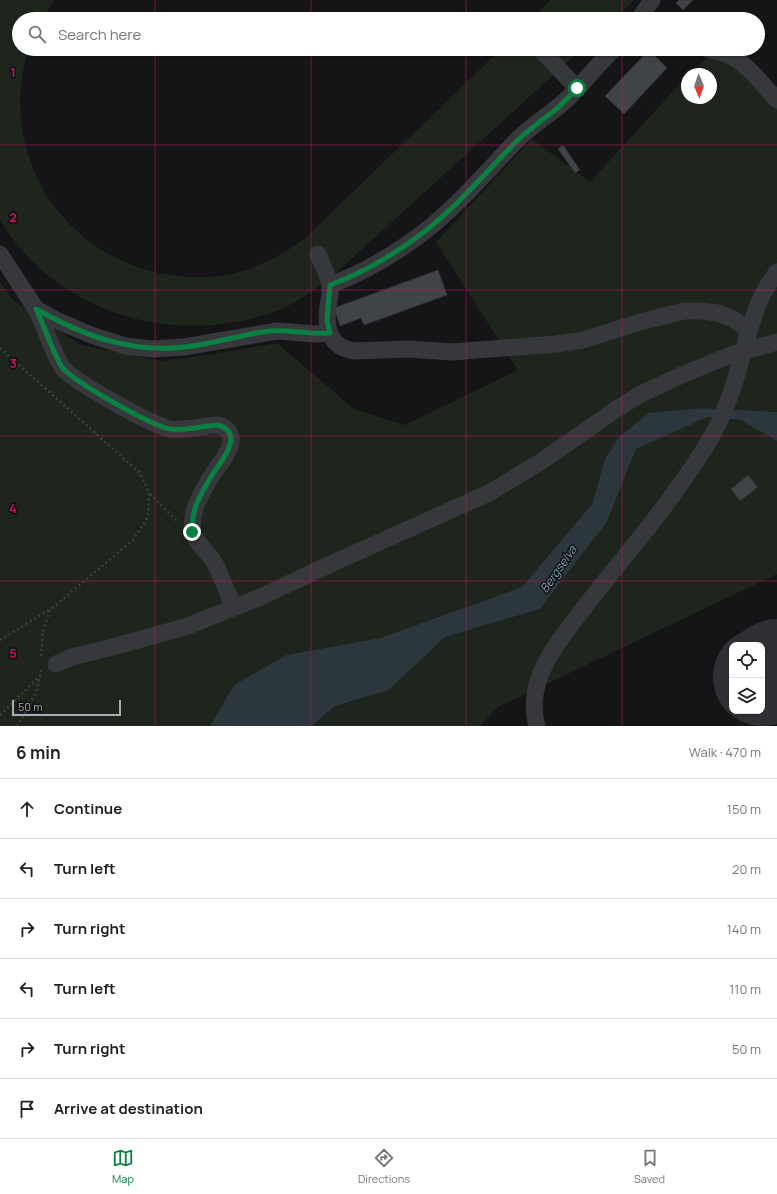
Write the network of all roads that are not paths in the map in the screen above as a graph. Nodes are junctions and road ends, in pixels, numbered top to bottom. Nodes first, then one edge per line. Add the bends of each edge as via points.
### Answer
1 (652, 0) edge
2 (644, 12) edge
3 (546, 56) edge
4 (607, 56) edge
5 (730, 56) edge
6 (577, 88) junction
7 (777, 100) edge
8 (0, 254) edge
9 (318, 254) dead end
10 (777, 272) edge
11 (330, 285) junction
12 (36, 309) junction
13 (749, 330) junction
14 (330, 333) junction
15 (777, 342) edge
16 (744, 351) junction
17 (234, 607) junction
18 (46, 664) road end
19 (537, 726) edge

1 - 2 street
3 - 6 street
4 - 6 street
5 - 7 street via 744,65
6 - 11 street via 547,117 530,128 453,206 420,235 390,255 345,280
8 - 12 street
9 - 11 street
10 - 13 street via 760,298
11 - 14 street via 327,320
12 - 14 street via 110,342 142,348 184,347 268,331
12 - 17 street via 63,368 83,384 168,429 218,425 228,431 231,439 229,450 198,500 192,527 194,537 213,560
13 - 14 street via 733,319 718,314 684,312 640,322 583,340 452,352 409,349 354,351 338,345
13 - 16 street
15 - 16 street
16 - 17 street via 684,374 633,398 542,461 489,493
16 - 19 street via 721,420 700,456 668,502 586,605 551,654 536,690
17 - 18 street via 172,631

